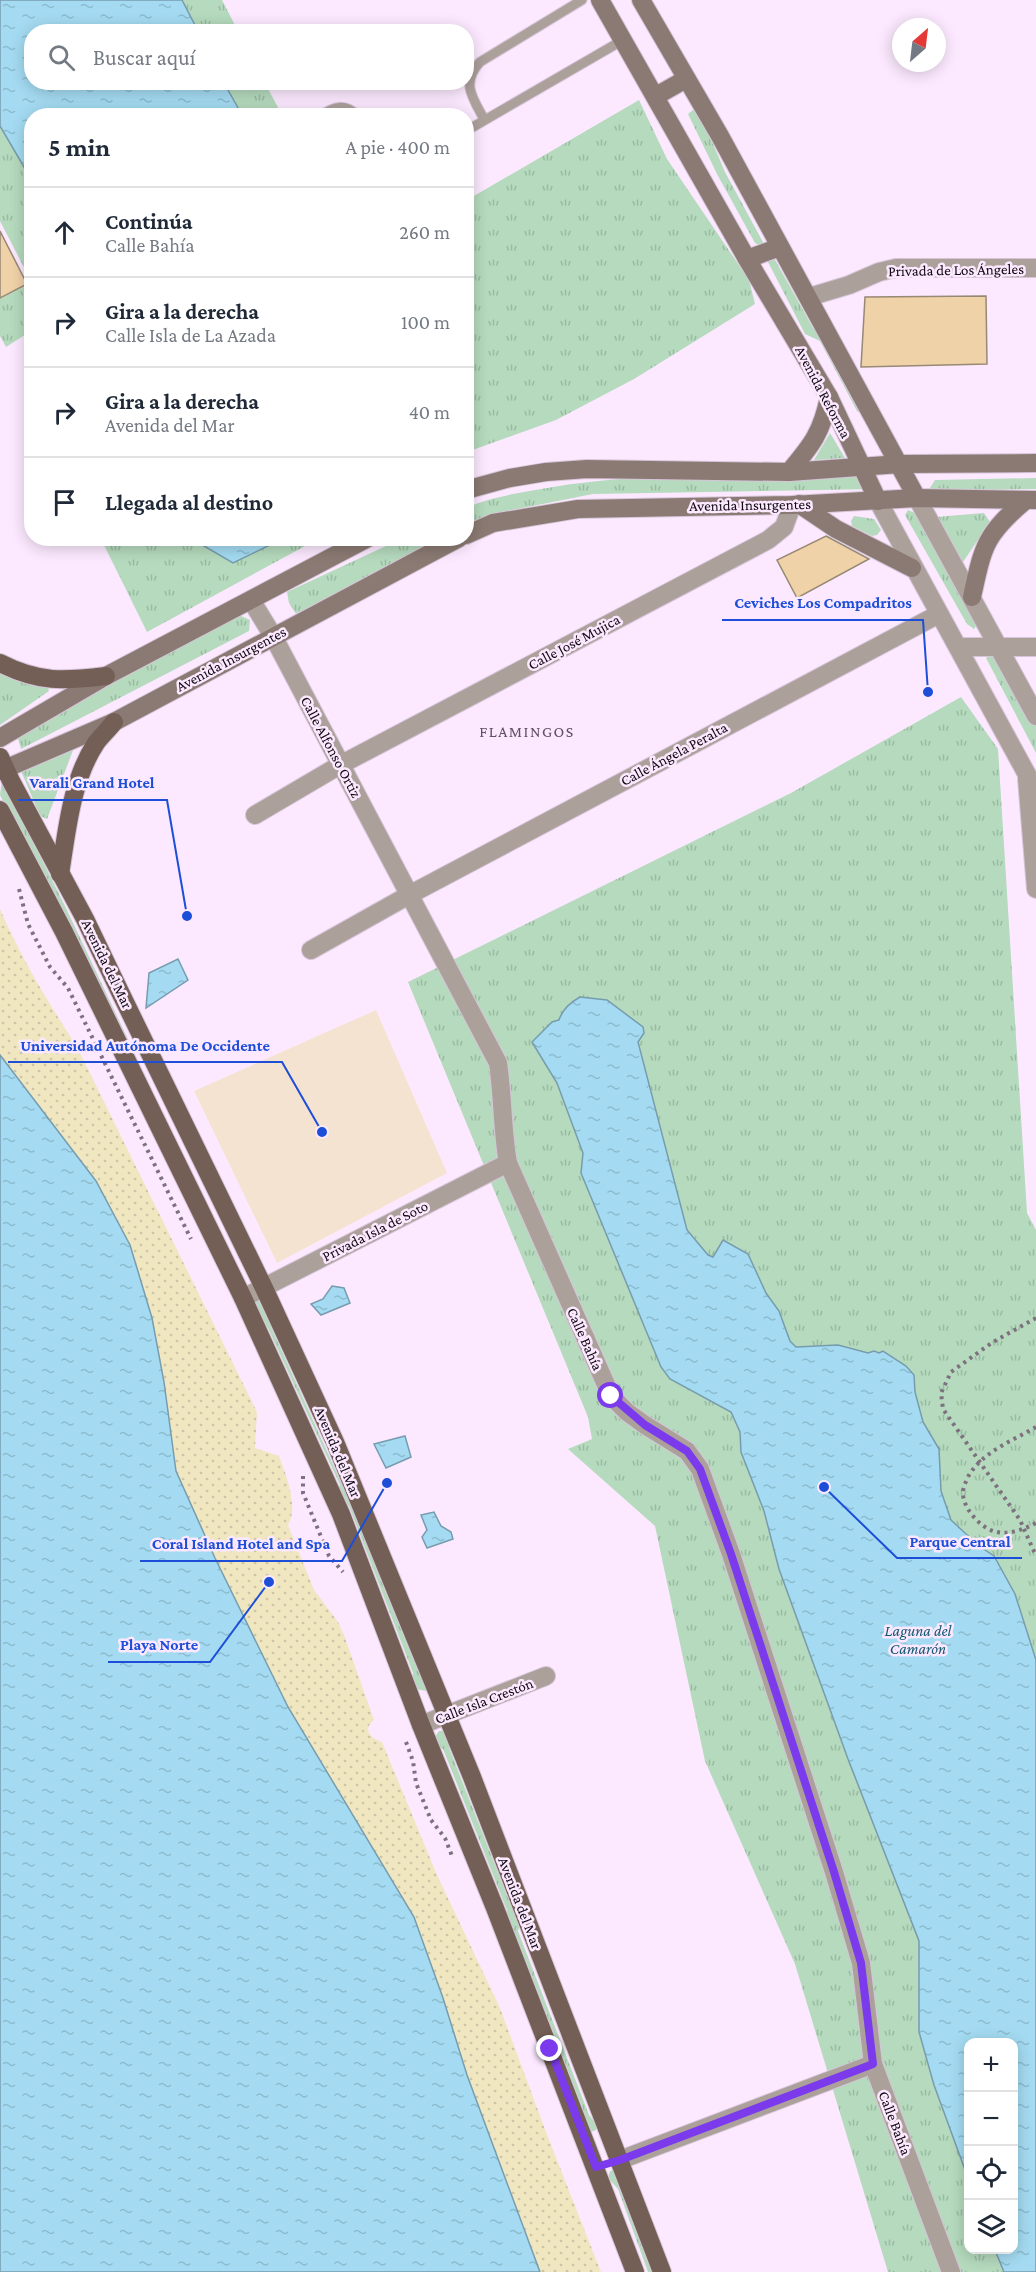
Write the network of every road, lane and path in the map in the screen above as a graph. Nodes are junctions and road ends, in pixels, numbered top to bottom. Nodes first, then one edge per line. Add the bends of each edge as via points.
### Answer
1 (582, 0) edge
2 (600, 0) edge
3 (641, 0) edge
4 (623, 40) junction
5 (474, 69) edge
6 (686, 79) junction
7 (470, 90) edge
8 (656, 96) junction
9 (334, 108) edge
10 (349, 108) edge
11 (484, 119) junction
12 (474, 126) edge
13 (780, 247) junction
14 (747, 259) junction
15 (1036, 268) edge
16 (809, 297) junction
17 (829, 397) junction
18 (900, 464) junction
19 (1036, 464) edge
20 (862, 466) junction
21 (789, 472) junction
22 (474, 488) edge
23 (917, 498) junction
24 (1031, 500) edge
25 (878, 501) junction
26 (796, 504) junction
27 (474, 531) edge
28 (353, 546) edge
29 (444, 546) edge
30 (912, 568) junction
31 (972, 597) junction
32 (251, 600) junction
33 (939, 614) junction
34 (273, 636) junction
35 (998, 645) junction
36 (958, 647) junction
37 (1036, 647) edge
38 (0, 663) edge
39 (106, 676) junction
40 (1036, 716) edge
41 (114, 722) junction
42 (0, 738) edge
43 (340, 765) junction
44 (2, 766) edge
45 (1027, 774) junction
46 (1036, 791) edge
47 (0, 810) edge
48 (255, 816) dead end
49 (60, 874) junction
50 (15, 882) dead end
51 (1036, 889) edge
52 (409, 895) junction
53 (311, 950) dead end
54 (508, 1163) junction
55 (193, 1242) dead end
56 (264, 1288) junction
57 (243, 1298) junction
58 (1036, 1318) edge
59 (1036, 1427) edge
60 (979, 1463) junction
61 (303, 1474) dead end
62 (1036, 1523) edge
63 (1024, 1529) junction
64 (1036, 1556) edge
65 (345, 1574) dead end
66 (546, 1676) dead end
67 (446, 1714) junction
68 (421, 1725) junction
69 (405, 1739) dead end
70 (454, 1860) dead end
71 (873, 2064) junction
72 (608, 2164) junction
73 (635, 2272) edge
74 (662, 2272) edge
75 (951, 2272) edge

1 - 5 lane
2 - 4 main road, Avenida Reforma
3 - 6 main road
4 - 8 main road, Avenida Reforma
4 - 11 lane
6 - 8 main road
6 - 13 main road
7 - 11 lane
8 - 14 main road, Avenida Reforma
9 - 10 lane
11 - 12 lane
13 - 14 main road
13 - 16 main road
14 - 17 main road, Avenida Reforma
15 - 16 street, Privada de Los Ángeles via 896,268
16 - 18 main road
17 - 20 main road, Avenida Reforma
17 - 21 main road via 818,435
18 - 19 main road
18 - 20 main road
18 - 23 main road
20 - 21 main road
20 - 25 main road, Avenida Reforma
21 - 22 main road via 587,469 546,472
23 - 24 main road, Avenida Insurgentes
23 - 25 main road, Avenida Insurgentes
23 - 31 street
24 - 31 main road via 1001,522 987,540
25 - 26 main road, Avenida Insurgentes
25 - 30 street, Avenida Reforma
26 - 27 main road, Avenida Insurgentes via 578,509 493,523
26 - 30 main road
26 - 43 street, Calle José Mujica via 784,527 768,540
28 - 32 main road
29 - 34 main road, Avenida Insurgentes
30 - 33 street, Avenida Reforma
31 - 35 street
32 - 34 street, Calle Alfonso Ortiz
32 - 39 main road
33 - 36 street, Avenida Reforma
33 - 52 street, Calle Ángela Peralta
34 - 41 main road, Avenida Insurgentes
34 - 43 street, Calle Alfonso Ortiz
35 - 36 street
35 - 37 street
35 - 40 street
36 - 45 street, Avenida Reforma
38 - 39 main road via 49,680
39 - 42 main road
41 - 44 main road, Avenida Insurgentes
41 - 49 main road via 96,743 78,785
43 - 48 street, Calle José Mujica
43 - 52 street, Calle Alfonso Ortiz
44 - 49 main road, Avenida del Mar
45 - 46 street, Avenida Reforma
45 - 51 street
47 - 57 main road, Avenida del Mar
49 - 56 main road, Avenida del Mar
50 - 55 path via 28,924 50,967 68,988
52 - 53 street, Calle Ángela Peralta
52 - 54 street, Calle Bahía via 498,1063
54 - 56 street, Privada Isla de Soto
54 - 71 street, Calle Bahía via 611,1396 645,1425 687,1451 700,1469 731,1554 861,1963
56 - 57 street, Privada Isla de Soto
56 - 67 main road, Avenida del Mar via 335,1442
57 - 68 main road, Avenida del Mar via 341,1514
58 - 60 path via 951,1372 941,1393 943,1409
59 - 60 path
60 - 63 path
60 - 63 path via 968,1477 963,1493 967,1508 994,1532
61 - 65 path via 303,1493 328,1556
62 - 63 path
63 - 64 path
66 - 67 street, Calle Isla Crestón
67 - 68 street, Calle Isla Crestón
67 - 72 main road, Avenida del Mar via 480,1799
68 - 72 main road, Avenida del Mar
69 - 70 path via 416,1783
71 - 72 street
71 - 75 street, Calle Bahía
72 - 73 main road, Avenida del Mar
72 - 74 main road, Avenida del Mar

